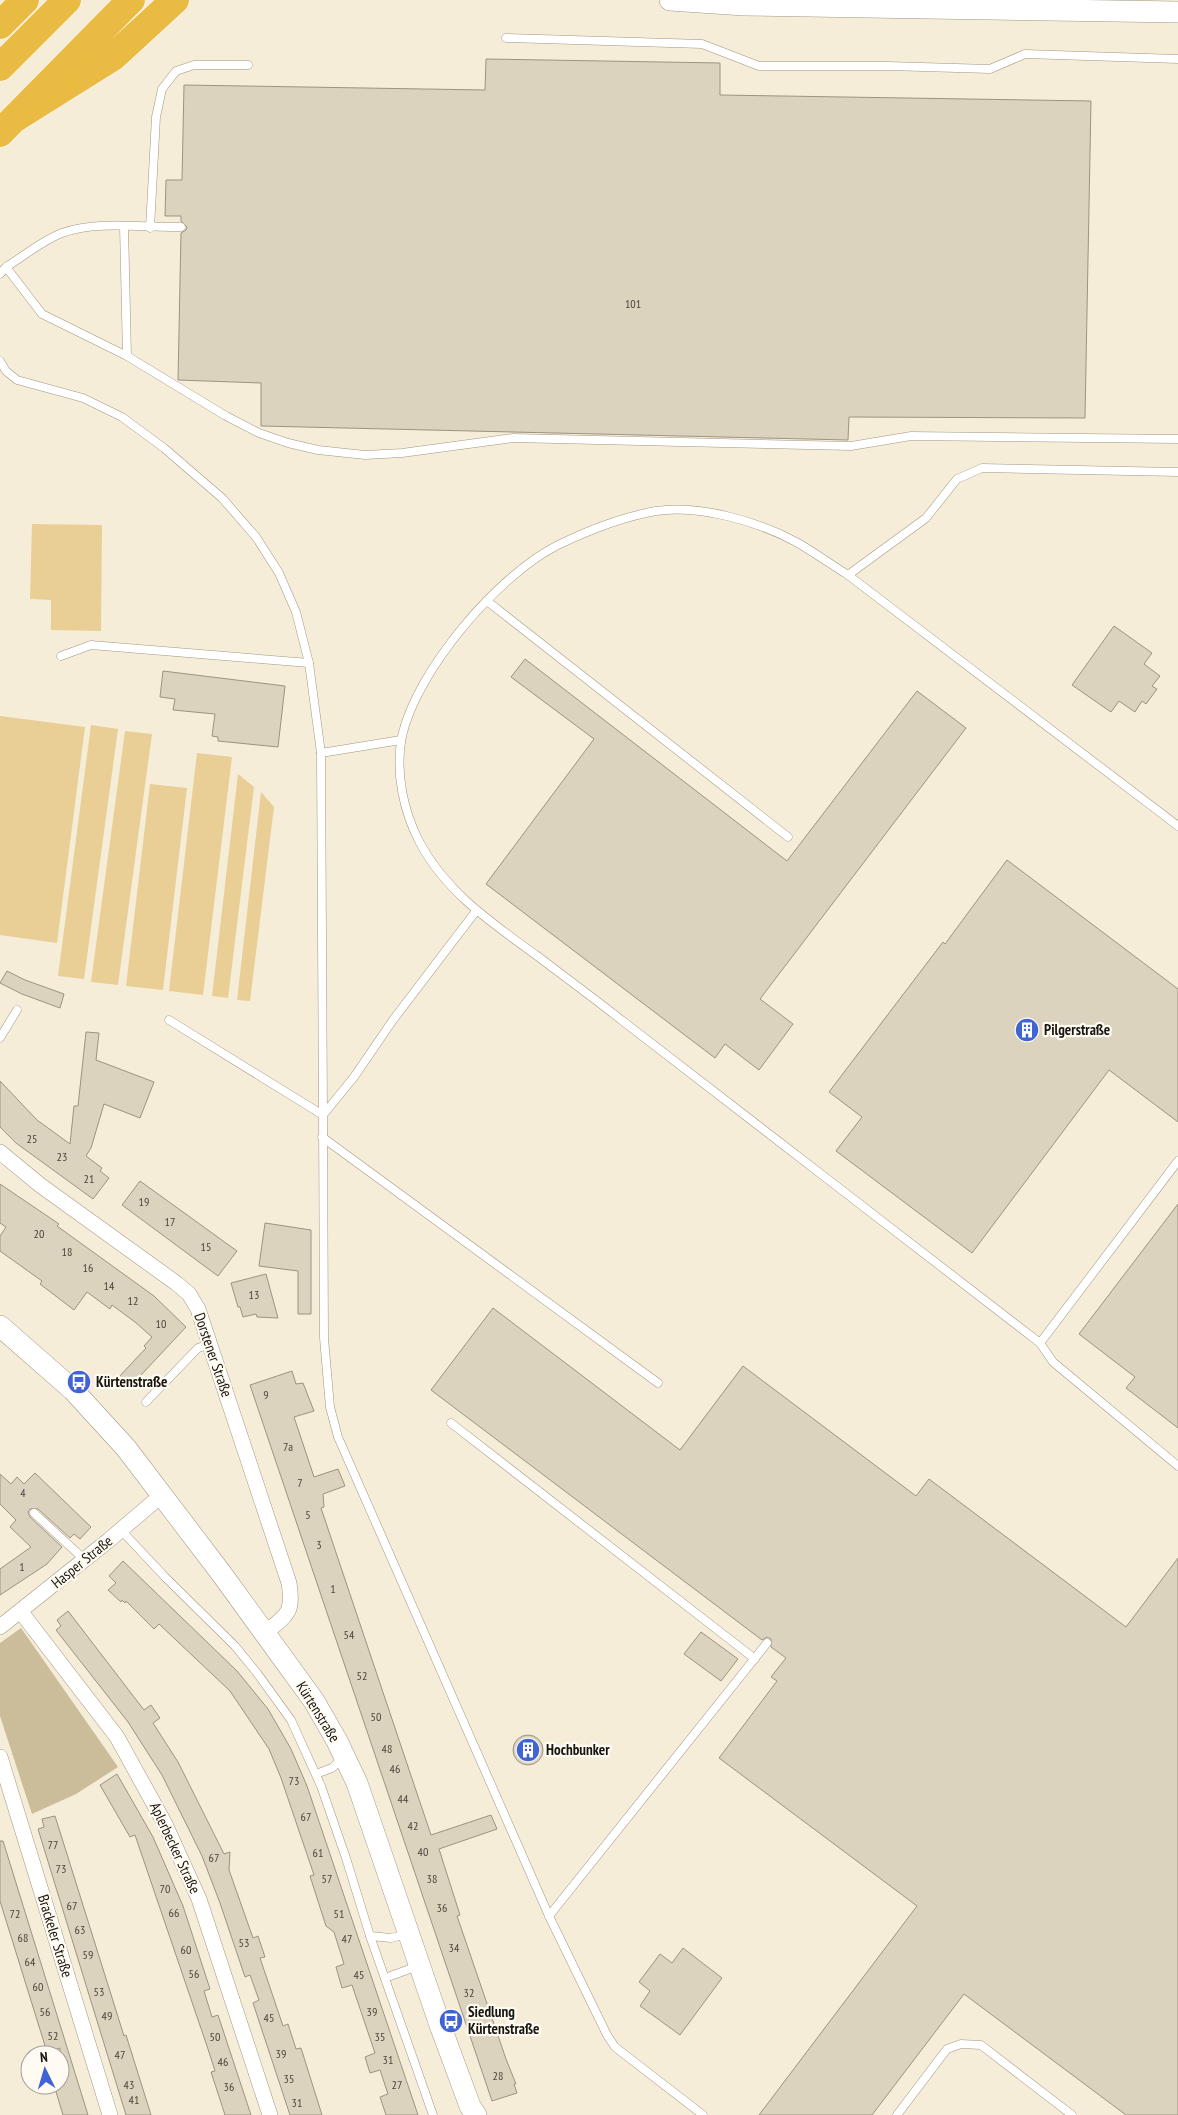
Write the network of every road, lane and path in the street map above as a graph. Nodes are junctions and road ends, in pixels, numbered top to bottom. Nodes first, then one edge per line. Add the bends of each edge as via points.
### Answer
1 (25, 0) edge
2 (67, 0) edge
3 (131, 0) edge
4 (174, 0) edge
5 (670, 0) edge
6 (708, 1) edge
7 (868, 3) edge
8 (1178, 12) edge
9 (0, 25) edge
10 (506, 38) dead end
11 (1178, 59) edge
12 (248, 65) dead end
13 (0, 67) edge
14 (7, 126) edge
15 (124, 226) junction
16 (150, 228) junction
17 (181, 228) dead end
18 (6, 267) junction
19 (0, 274) edge
20 (127, 356) junction
21 (0, 361) edge
22 (1178, 439) edge
23 (1178, 472) edge
24 (848, 575) junction
25 (487, 600) junction
26 (61, 656) dead end
27 (309, 663) junction
28 (401, 740) junction
29 (321, 753) junction
30 (1178, 826) edge
31 (788, 837) dead end
32 (476, 911) junction
33 (17, 1010) dead end
34 (169, 1020) dead end
35 (0, 1038) edge
36 (323, 1115) junction
37 (322, 1137) junction
38 (0, 1152) edge
39 (1178, 1161) edge
40 (0, 1326) edge
41 (1040, 1343) junction
42 (210, 1344) junction
43 (658, 1383) dead end
44 (146, 1402) dead end
45 (451, 1424) dead end
46 (1178, 1466) edge
47 (163, 1494) junction
48 (34, 1513) dead end
49 (121, 1530) junction
50 (85, 1560) junction
51 (21, 1612) junction
52 (0, 1627) edge
53 (265, 1633) junction
54 (767, 1644) dead end
55 (755, 1659) junction
56 (0, 1757) edge
57 (344, 1757) junction
58 (316, 1774) junction
59 (549, 1916) junction
60 (408, 1933) junction
61 (370, 1936) junction
62 (419, 1966) junction
63 (384, 1978) junction
64 (110, 2115) edge
65 (270, 2115) edge
66 (433, 2115) edge
67 (476, 2115) edge
68 (703, 2115) edge
69 (897, 2115) edge
70 (1072, 2115) edge

1 - 9 highway
2 - 13 highway
3 - 14 highway
4 - 14 highway via 113,57
5 - 6 main road
6 - 7 main road via 744,5
7 - 8 main road
10 - 11 lane via 702,44 759,66 990,70 1025,54
12 - 16 lane via 194,65 176,71 162,90 156,117
15 - 16 lane
15 - 18 lane via 78,228 60,234
15 - 20 lane
16 - 17 lane
18 - 19 lane
18 - 20 lane via 42,314
20 - 22 lane via 259,433 318,450 365,456 513,438 851,446 911,436
21 - 27 lane via 17,380 83,398 122,417 222,498 256,537 279,573 296,612
23 - 24 lane via 982,468 957,479 926,518
24 - 25 lane via 796,542 747,522 703,511 659,511 594,529 556,547 525,565
24 - 30 lane
25 - 28 lane via 425,682
25 - 31 lane
26 - 27 lane via 91,645
27 - 29 lane
28 - 29 lane
28 - 32 lane via 399,772 406,808 418,840 438,872
29 - 36 lane
32 - 36 lane
32 - 41 lane
33 - 35 lane
34 - 36 lane
36 - 37 lane
37 - 43 lane
37 - 59 lane via 324,1338 330,1407 338,1438
38 - 42 street, Dorstener Straße via 40,1185 176,1282 198,1309
39 - 41 lane
40 - 47 main road, Kürtenstraße via 74,1390
41 - 46 lane via 1053,1362
42 - 44 lane via 198,1348
42 - 53 street, Dorstener Straße via 289,1583 291,1606 282,1619
45 - 55 lane
47 - 49 street, Hasper Straße
47 - 53 main road, Kürtenstraße
48 - 50 lane
49 - 50 street, Hasper Straße
49 - 58 lane, Kürtenstraße via 235,1646 257,1673 291,1720
50 - 51 street, Hasper Straße
51 - 52 street, Hasper Straße
51 - 65 street, Aplerbecker Straße via 116,1738 166,1824 199,1899
53 - 57 main road, Kürtenstraße via 314,1701
54 - 55 lane
55 - 59 lane
56 - 64 street, Brackeler Straße
57 - 58 lane, Kürtenstraße via 332,1768
57 - 60 main road, Kürtenstraße via 357,1783
58 - 61 lane, Kürtenstraße
59 - 68 lane via 615,2047
60 - 61 lane via 391,1938
60 - 62 main road, Kürtenstraße
61 - 63 lane, Kürtenstraße
62 - 63 lane
62 - 67 main road, Kürtenstraße via 449,2052
63 - 66 lane, Kürtenstraße
69 - 70 lane via 947,2049 961,2044 981,2045

